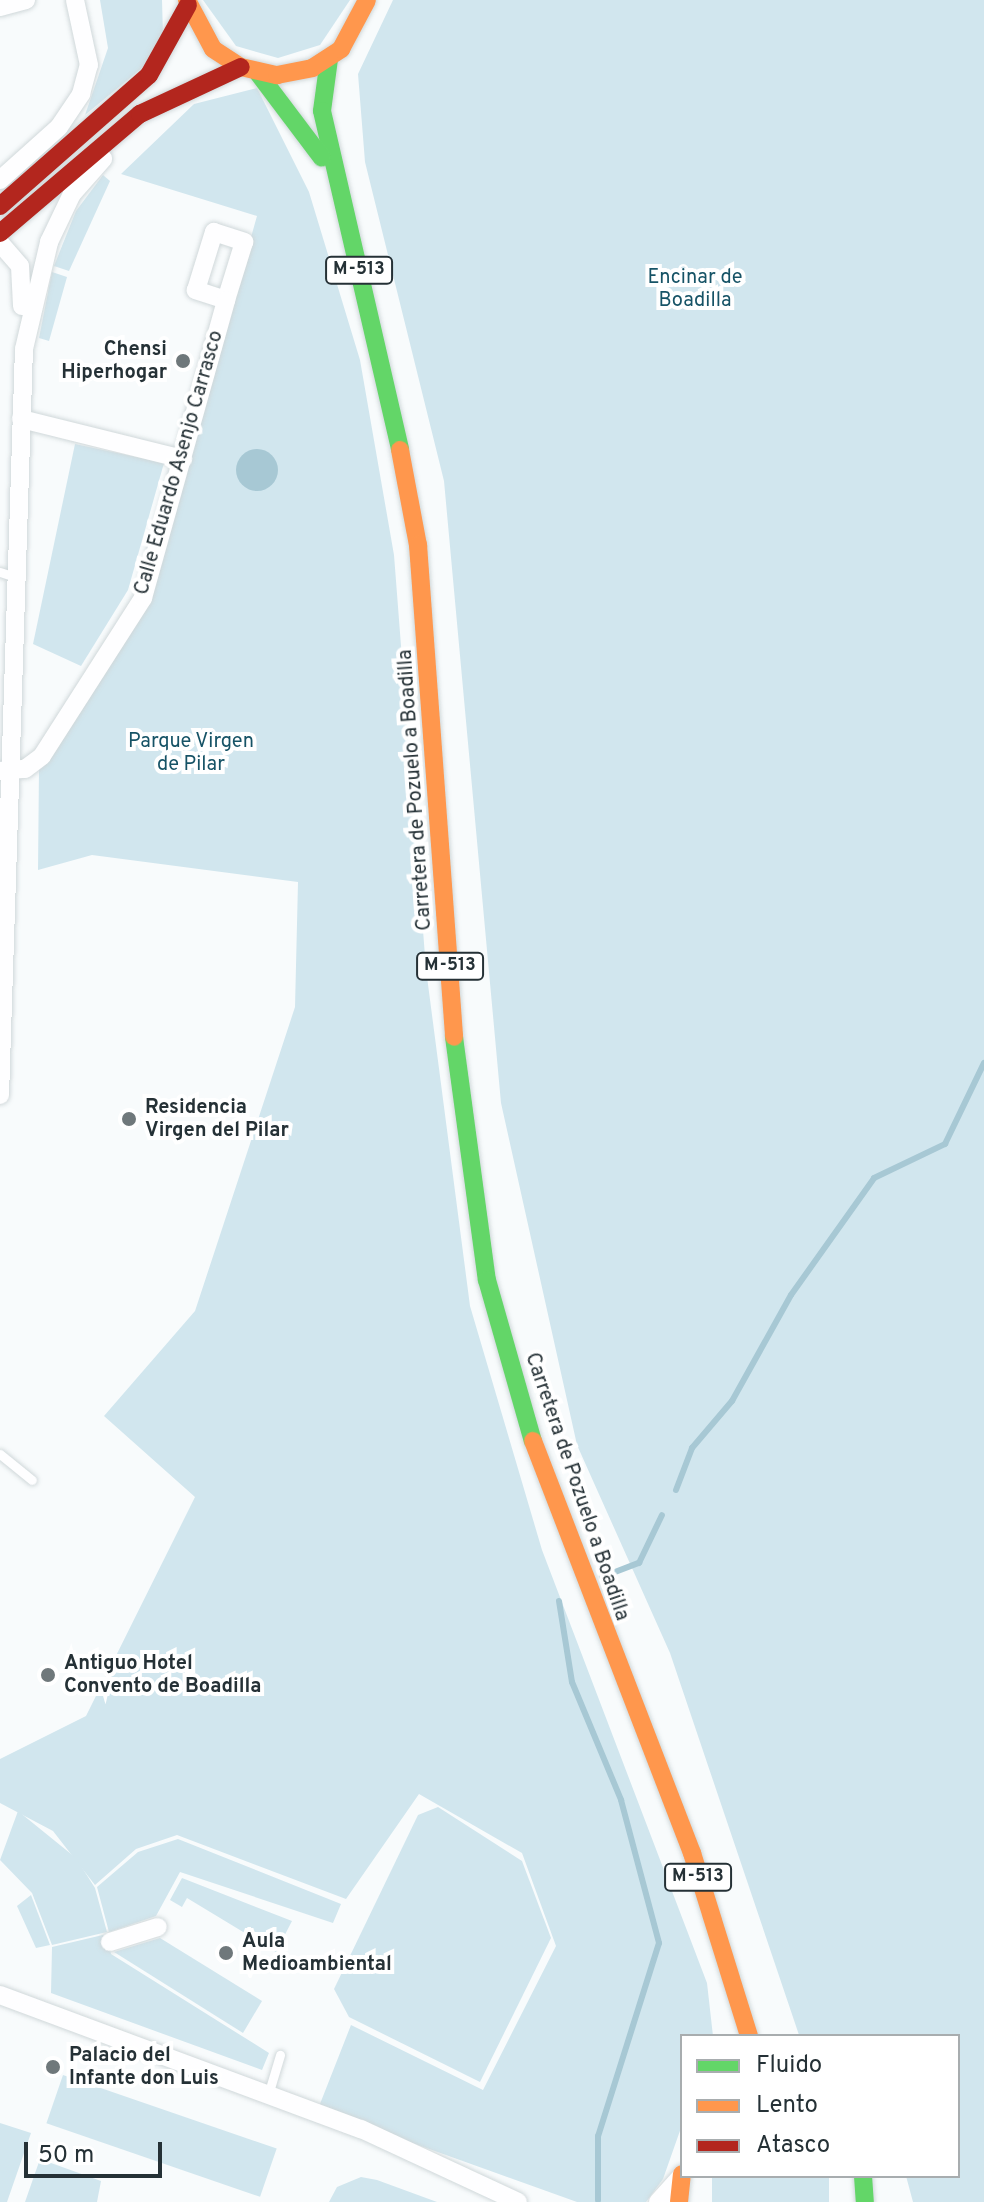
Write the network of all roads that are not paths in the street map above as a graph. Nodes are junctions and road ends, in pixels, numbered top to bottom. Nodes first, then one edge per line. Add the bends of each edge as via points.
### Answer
1 (26, 0) edge
2 (75, 0) edge
3 (367, 0) edge
4 (187, 3) edge
5 (0, 7) edge
6 (329, 59) junction
7 (250, 70) junction
8 (188, 87) junction
9 (63, 152) junction
10 (0, 180) edge
11 (337, 191) junction
12 (0, 206) edge
13 (0, 233) edge
14 (0, 243) edge
15 (226, 300) dead end
16 (24, 349) junction
17 (21, 419) junction
18 (183, 459) junction
19 (0, 572) edge
20 (19, 585) junction
21 (0, 588) edge
22 (7, 772) edge
23 (0, 1095) edge
24 (0, 1454) edge
25 (32, 1480) dead end
26 (158, 1927) dead end
27 (110, 1942) dead end
28 (727, 1977) junction
29 (0, 1995) edge
30 (732, 2034) edge
31 (748, 2034) edge
32 (280, 2055) dead end
33 (268, 2095) junction
34 (680, 2176) edge
35 (682, 2178) edge
36 (863, 2178) edge
37 (518, 2202) edge
38 (658, 2202) edge
39 (679, 2202) edge
40 (865, 2202) edge

1 - 5 street
2 - 10 street via 89,65 81,94 59,127
3 - 6 main road via 351,38
4 - 7 main road, M-513 via 202,36
4 - 9 main road via 162,60
6 - 7 main road via 295,73
6 - 11 main road, Carretera de Pozuelo a Boadilla / M-513 via 322,111
7 - 8 main road
7 - 11 main road, Carretera de Pozuelo a Boadilla / M-513 via 312,138
8 - 13 main road via 114,133
8 - 16 street via 131,132 72,194 40,266
9 - 10 lane
9 - 12 main road
11 - 28 main road, Carretera de Pozuelo a Boadilla / M-513 via 381,350 418,545 459,1087 487,1280 523,1415 692,1853
14 - 16 street via 20,266
15 - 18 street, Calle Eduardo Asenjo Carrasco
16 - 17 street
17 - 18 street
17 - 20 street
18 - 22 street, Calle Eduardo Asenjo Carrasco via 143,598 42,756
19 - 20 lane
20 - 21 lane
20 - 22 street
22 - 23 street
24 - 25 lane
26 - 27 street
28 - 30 main road, Carretera de Pozuelo a Boadilla / M-513
28 - 31 main road, Carretera de Pozuelo a Boadilla / M-513
29 - 33 street
32 - 33 lane
33 - 37 street
34 - 38 street
35 - 39 main road
36 - 40 main road

